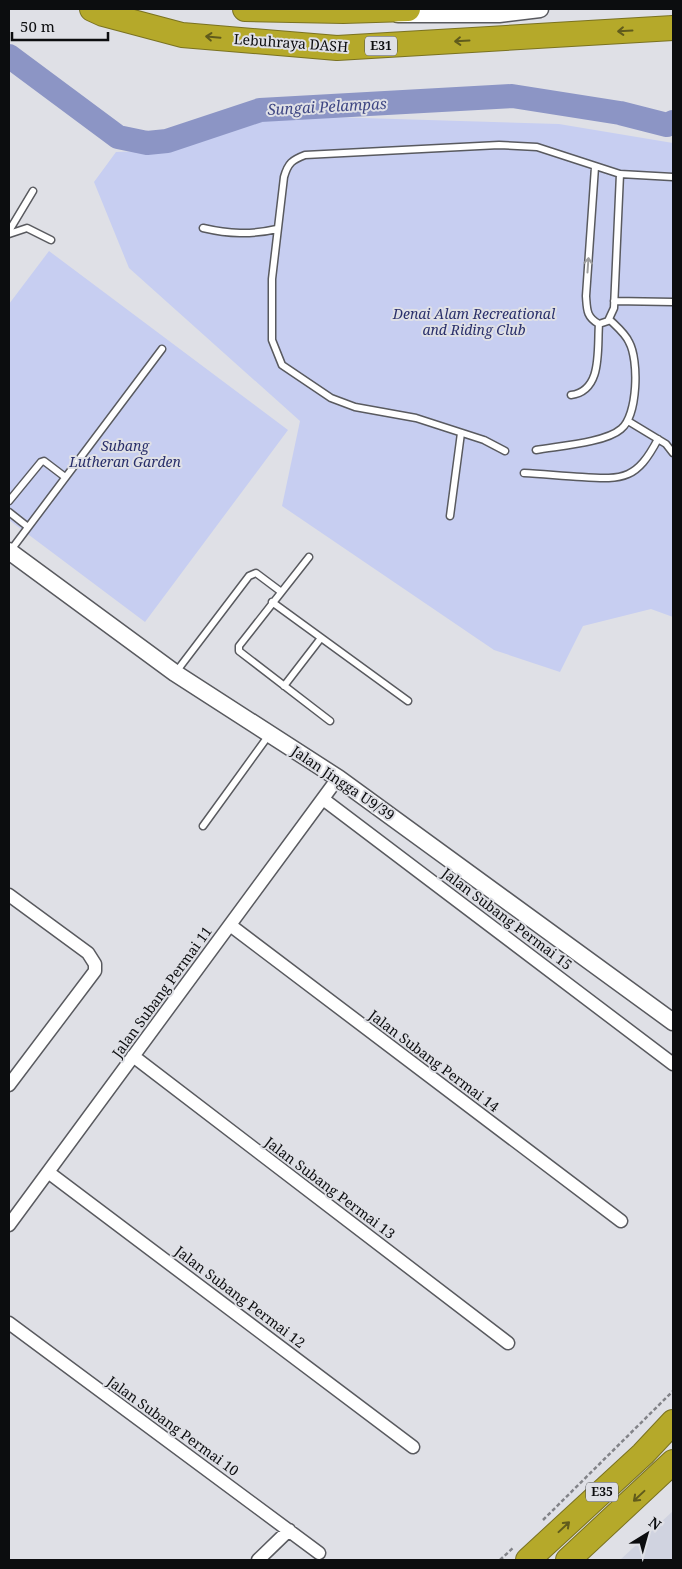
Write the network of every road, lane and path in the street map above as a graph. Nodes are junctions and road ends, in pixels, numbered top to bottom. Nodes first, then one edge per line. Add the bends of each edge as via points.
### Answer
1 (92, 9) edge
2 (236, 9) edge
3 (245, 9) edge
4 (408, 9) edge
5 (540, 9) edge
6 (673, 28) edge
7 (595, 167) junction
8 (620, 174) junction
9 (673, 177) edge
10 (33, 191) dead end
11 (204, 228) dead end
12 (277, 229) junction
13 (9, 232) edge
14 (51, 240) dead end
15 (614, 301) junction
16 (673, 302) edge
17 (609, 319) junction
18 (599, 324) junction
19 (162, 349) dead end
20 (571, 396) dead end
21 (628, 421) junction
22 (461, 433) junction
23 (658, 439) junction
24 (505, 450) dead end
25 (536, 450) dead end
26 (673, 453) edge
27 (524, 473) dead end
28 (65, 478) junction
29 (9, 501) edge
30 (9, 512) edge
31 (450, 516) dead end
32 (28, 527) junction
33 (9, 551) edge
34 (309, 557) dead end
35 (280, 591) junction
36 (272, 602) junction
37 (321, 638) junction
38 (175, 673) junction
39 (284, 686) junction
40 (408, 701) dead end
41 (330, 721) dead end
42 (269, 734) junction
43 (338, 778) junction
44 (323, 799) junction
45 (202, 826) dead end
46 (9, 896) edge
47 (230, 925) junction
48 (673, 1022) edge
49 (133, 1056) junction
50 (673, 1064) edge
51 (9, 1085) edge
52 (48, 1172) junction
53 (621, 1221) dead end
54 (9, 1225) edge
55 (9, 1323) edge
56 (508, 1343) dead end
57 (673, 1391) edge
58 (673, 1422) edge
59 (413, 1447) dead end
60 (673, 1462) edge
61 (540, 1522) dead end
62 (289, 1530) junction
63 (524, 1551) edge
64 (319, 1553) dead end
65 (258, 1560) edge
66 (500, 1560) edge
67 (568, 1560) edge

6 -> 1 highway, Lebuhraya DASH / E31 via 337,48 182,35
2 - 5 street via 264,15 499,14
3 - 4 highway
7 - 8 lane
7 - 12 lane via 537,147 499,145 306,155 292,160 287,166
18 -> 7 lane via 587,314 586,296
8 - 9 lane
8 - 15 lane
10 - 13 lane
11 - 12 lane via 255,234
12 - 22 lane via 272,279 272,340 282,365 331,398 355,407 416,418
13 - 14 lane via 27,228
15 - 16 lane
15 - 17 lane
17 - 18 lane
17 - 21 lane via 630,342 634,356 636,370
18 - 20 lane via 593,380 584,392
19 - 28 lane
21 - 23 lane
21 - 25 lane via 611,434 568,446
22 - 24 lane
22 - 31 lane
23 - 26 lane
23 - 27 lane via 641,466 616,480
28 - 29 lane via 41,462
28 - 32 lane
30 - 32 lane
32 - 33 lane
33 - 38 street, Jalan Jingga U9/39
34 - 35 lane
35 - 36 lane
35 - 38 lane via 256,573 249,576
36 - 37 lane
36 - 39 lane via 238,651
37 - 39 lane
37 - 40 lane
38 - 42 street, Jalan Jingga U9/39
39 - 41 lane
42 - 43 street, Jalan Jingga U9/39
42 - 45 lane
43 - 44 street, Jalan Subang Permai 11
43 - 48 street, Jalan Jingga U9/39
44 - 47 street, Jalan Subang Permai 11
44 - 50 street, Jalan Subang Permai 15
46 - 51 street via 88,953 95,964 95,972
47 - 49 street, Jalan Subang Permai 11
47 - 53 street, Jalan Subang Permai 14
49 - 52 street, Jalan Subang Permai 11
49 - 56 street, Jalan Subang Permai 13
52 - 54 street, Jalan Subang Permai 11
52 - 59 street, Jalan Subang Permai 12
55 - 62 street, Jalan Subang Permai 10
57 - 61 path
63 -> 58 highway, E35 via 643,1454
60 -> 67 highway, E35
62 - 64 street, Jalan Subang Permai 10
62 - 65 street
63 - 66 path

